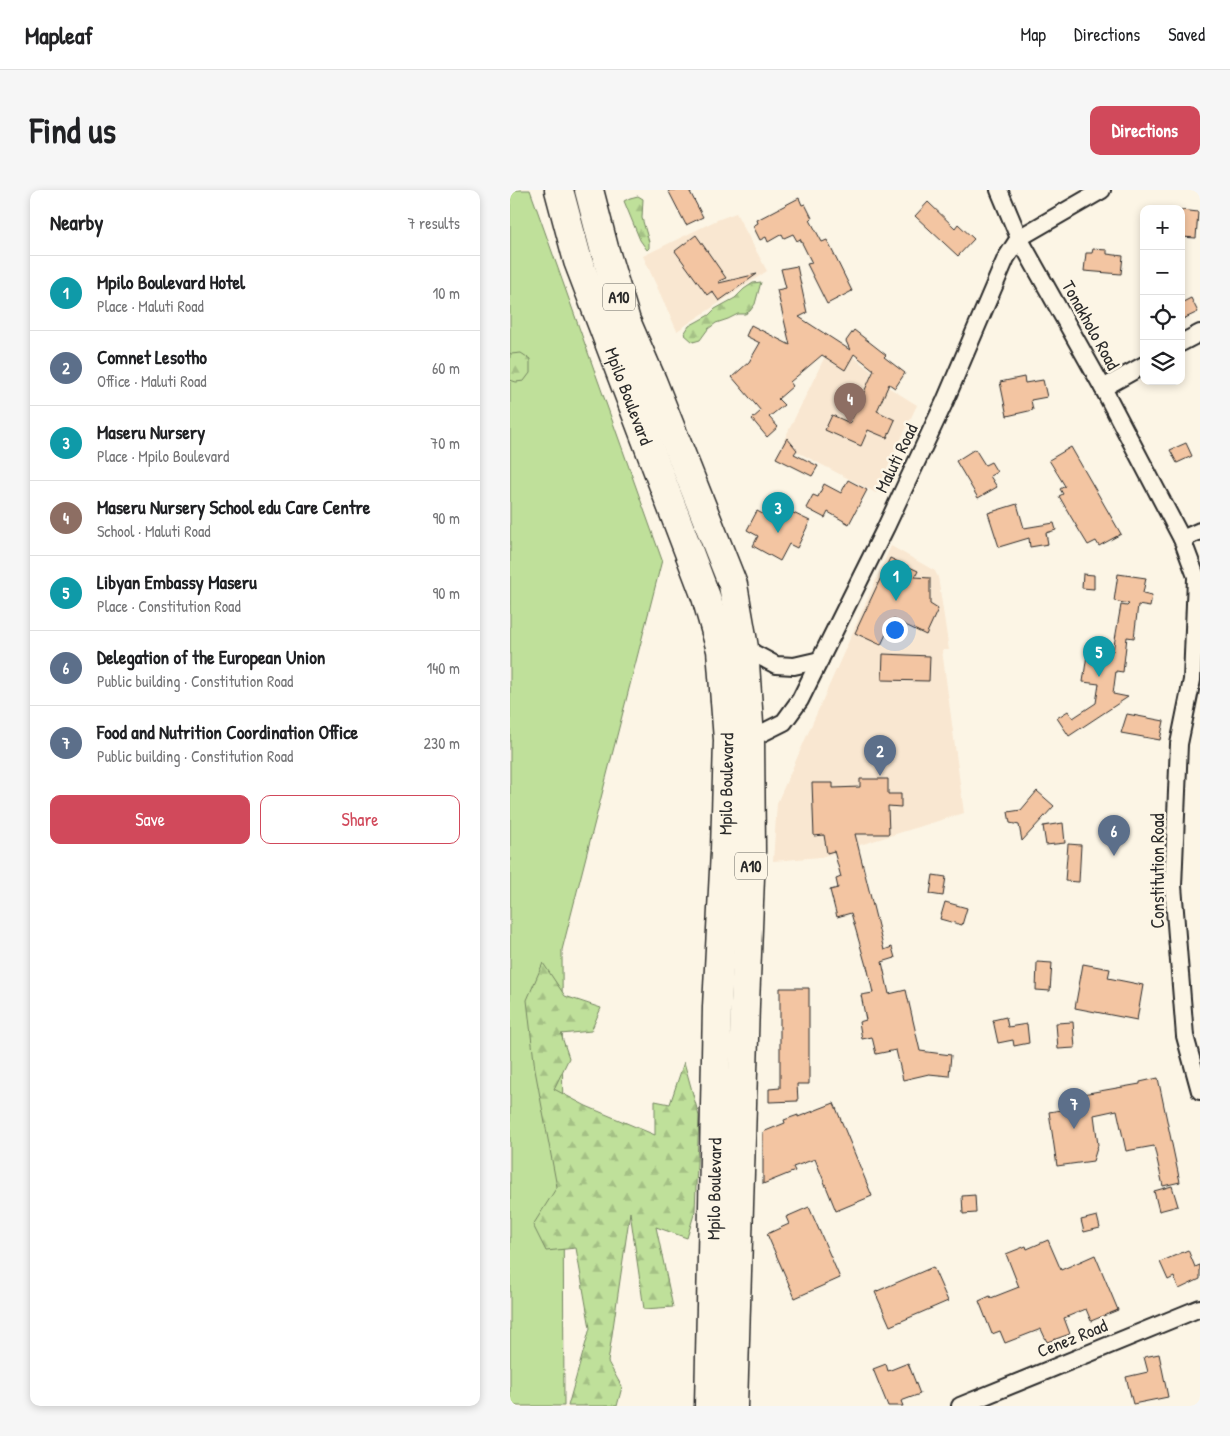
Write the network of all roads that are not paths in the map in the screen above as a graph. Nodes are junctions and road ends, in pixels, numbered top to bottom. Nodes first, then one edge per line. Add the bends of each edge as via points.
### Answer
1 (559, 190) edge
2 (589, 190) edge
3 (999, 190) edge
4 (1102, 190) edge
5 (1018, 238) junction
6 (1200, 332) edge
7 (1185, 341) edge
8 (1140, 367) edge
9 (1103, 388) junction
10 (1200, 531) edge
11 (1182, 539) junction
12 (1198, 583) edge
13 (744, 648) junction
14 (820, 660) junction
15 (1196, 677) edge
16 (739, 739) junction
17 (1200, 1091) edge
18 (1200, 1308) edge
19 (709, 1406) edge
20 (733, 1406) edge
21 (960, 1406) edge

1 - 16 highway, Mpilo Boulevard / A10 via 578,261 706,597 721,650
2 - 13 highway, Mpilo Boulevard / A10 via 626,321 733,585
3 - 5 street, Tonakholo Road
4 - 5 street, Maluti Road
5 - 9 street, Tonakholo Road
5 - 14 street, Maluti Road via 1006,258 945,401 886,527
6 - 7 street
8 - 9 street
9 - 11 street, Tonakholo Road
10 - 11 street
11 - 12 street, Tonakholo Road
12 - 15 street, Constitution Road
13 - 14 street via 776,665 794,666
13 - 16 highway, Mpilo Boulevard / A10
14 - 16 street, Maluti Road via 800,700 784,722
15 - 17 street, Constitution Road via 1179,744 1173,886 1185,1036
16 - 19 highway, Mpilo Boulevard / A10 via 725,851 717,1007
16 - 20 highway, Mpilo Boulevard / A10 via 751,852
18 - 21 street, Cenez Road

